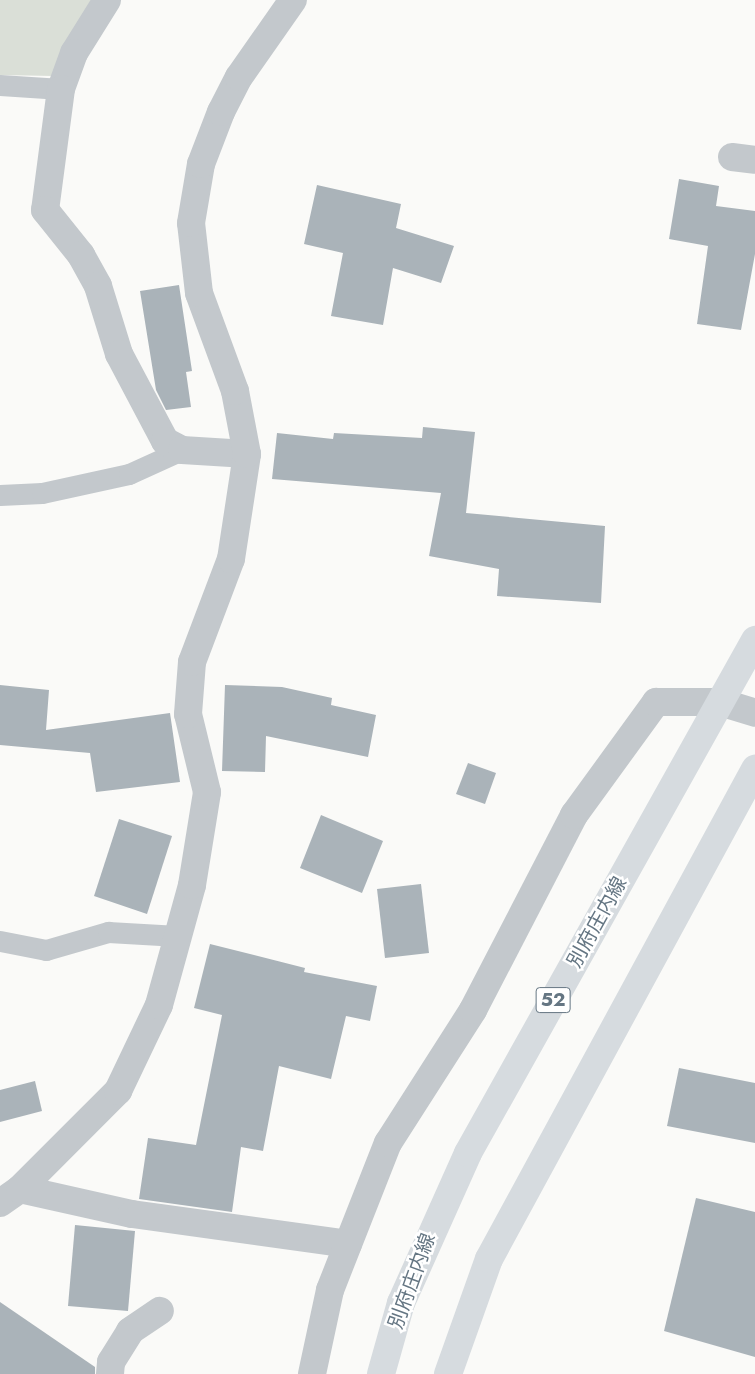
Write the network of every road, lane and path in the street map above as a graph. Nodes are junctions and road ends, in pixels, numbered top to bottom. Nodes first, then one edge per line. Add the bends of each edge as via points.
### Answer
1 (107, 0) edge
2 (293, 0) edge
3 (0, 85) edge
4 (61, 89) junction
5 (182, 450) junction
6 (247, 454) junction
7 (0, 494) edge
8 (755, 640) edge
9 (720, 702) junction
10 (755, 713) edge
11 (755, 769) edge
12 (178, 936) junction
13 (0, 941) edge
14 (10, 1196) edge
15 (348, 1244) junction
16 (160, 1311) dead end
17 (110, 1374) edge
18 (312, 1374) edge
19 (381, 1374) edge
20 (448, 1374) edge

1 - 4 street via 78,46
2 - 6 street via 239,77 221,112 201,164 191,223 199,293 235,391
3 - 4 lane
4 - 5 street via 45,210 81,255 98,286 119,354 142,403 165,441
5 - 6 street
5 - 7 lane via 129,474 42,493
6 - 12 street via 231,559 192,662 188,714 207,792
8 - 9 main road, 別府庄内線 / 52
9 - 10 street
9 - 15 street via 656,702 574,815 473,1010 388,1143
9 - 19 main road, 別府庄内線 / 52 via 468,1153 401,1303
11 - 20 main road via 489,1258
12 - 13 lane via 108,932 46,950
12 - 14 street via 159,1005 118,1091
14 - 15 street
15 - 18 street via 330,1290
16 - 17 street via 130,1331 111,1362

